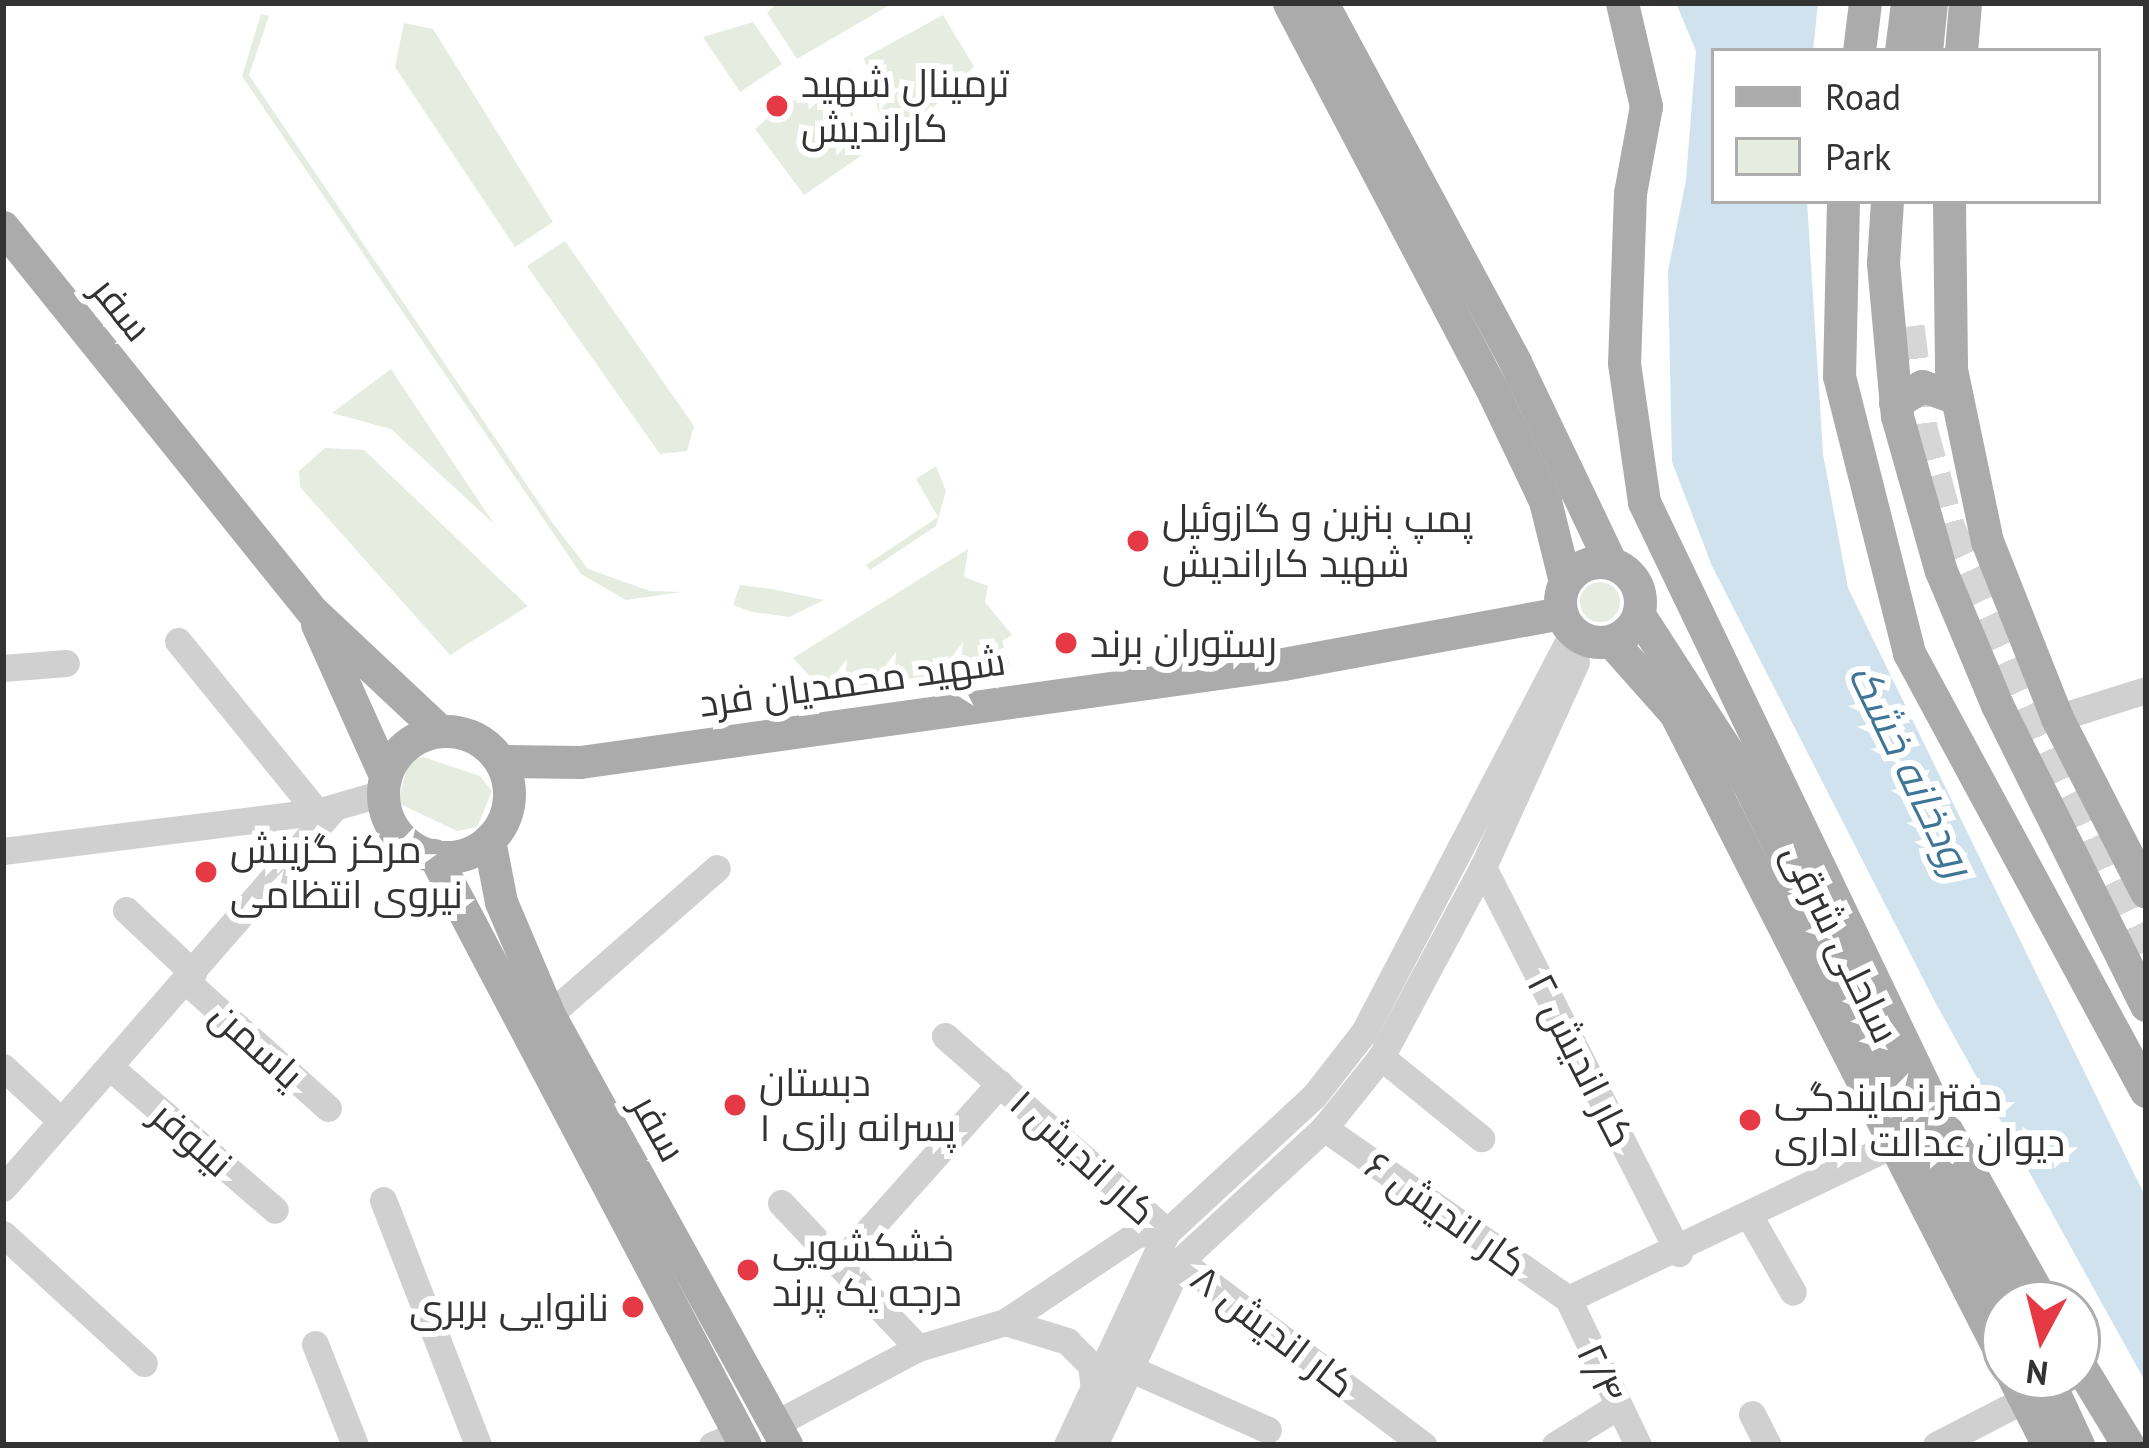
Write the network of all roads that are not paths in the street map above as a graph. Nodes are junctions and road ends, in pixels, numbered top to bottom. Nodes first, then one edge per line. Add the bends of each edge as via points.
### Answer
1 (1288, 3) edge
2 (1322, 3) edge
3 (1622, 3) edge
4 (1865, 3) edge
5 (1907, 3) edge
6 (1931, 3) edge
7 (1950, 3) edge
8 (1965, 3) edge
9 (1859, 48) edge
10 (1901, 48) edge
11 (1926, 48) edge
12 (1948, 48) edge
13 (1961, 48) edge
14 (1844, 204) edge
15 (1887, 204) edge
16 (1910, 204) edge
17 (1932, 204) edge
18 (1949, 204) edge
19 (3, 227) edge
20 (1931, 339) junction
21 (1891, 364) junction
22 (1956, 398) junction
23 (1895, 403) junction
24 (1611, 563) junction
25 (312, 611) junction
26 (1639, 615) junction
27 (1579, 622) junction
28 (178, 641) dead end
29 (66, 663) dead end
30 (3, 668) edge
31 (2146, 690) edge
32 (2057, 718) junction
33 (440, 731) junction
34 (500, 761) junction
35 (580, 762) junction
36 (384, 784) junction
37 (509, 802) junction
38 (325, 811) junction
39 (489, 840) junction
40 (3, 851) edge
41 (434, 855) junction
42 (1483, 867) junction
43 (717, 868) dead end
44 (2146, 892) edge
45 (126, 910) dead end
46 (190, 978) junction
47 (2146, 1005) edge
48 (549, 1015) junction
49 (945, 1036) dead end
50 (1381, 1057) junction
51 (3, 1067) edge
52 (110, 1067) junction
53 (1000, 1083) junction
54 (2146, 1091) edge
55 (328, 1108) dead end
56 (60, 1120) junction
57 (1324, 1128) junction
58 (1481, 1138) dead end
59 (1894, 1144) junction
60 (3, 1188) edge
61 (383, 1200) dead end
62 (781, 1203) dead end
63 (275, 1210) dead end
64 (1750, 1217) junction
65 (1167, 1232) junction
66 (3, 1234) edge
67 (1679, 1253) junction
68 (842, 1260) junction
69 (1180, 1262) junction
70 (1997, 1280) edge
71 (2031, 1280) edge
72 (1792, 1292) dead end
73 (1568, 1299) junction
74 (1981, 1313) edge
75 (1005, 1322) junction
76 (315, 1344) dead end
77 (918, 1348) junction
78 (144, 1363) dead end
79 (1129, 1368) junction
80 (1094, 1389) junction
81 (2004, 1400) edge
82 (2039, 1400) edge
83 (2101, 1400) edge
84 (1616, 1407) junction
85 (1752, 1414) dead end
86 (1268, 1430) dead end
87 (780, 1435) edge
88 (732, 1442) edge
89 (2071, 1444) edge
90 (356, 1445) edge
91 (478, 1445) edge
92 (1067, 1445) edge
93 (1094, 1445) edge
94 (1423, 1445) edge
95 (1555, 1445) edge
96 (1638, 1445) edge
97 (1768, 1445) edge
98 (1936, 1445) edge
99 (2128, 1445) edge

1 - 27 main road, ساحلی شرقی via 1545,501
2 - 24 main road via 1515,362
3 - 71 main road via 1646,106 1630,193 1624,363 1644,502 1939,1117
4 - 9 main road
5 - 10 main road
6 - 11 main road
7 - 12 main road
8 - 13 main road
14 - 54 main road via 1839,376 1909,653
15 - 21 main road
16 - 20 main road
17 - 20 main road
18 - 20 main road
19 - 25 main road, سفر
20 - 21 main road via 1919,373
20 - 22 main road
21 - 23 main road
22 - 23 main road via 1922,386
22 - 32 main road via 1987,542
23 - 47 main road via 1919,501 1970,644
24 - 26 main road, ساحلی شرقی via 1632,578
24 - 27 main road, شهید محمدیان فرد via 1585,565
25 - 33 main road, سفر
25 - 36 main road, سفر
26 - 27 main road
26 - 70 main road, ساحلی شرقی via 1749,784
27 - 35 main road, شهید محمدیان فرد
27 - 42 street
27 - 59 main road, ساحلی شرقی via 1675,712
27 - 65 street via 1364,1032 1314,1096
28 - 38 street
29 - 30 street
31 - 32 street
32 - 44 main road
33 - 34 main road via 475,737
33 - 36 main road via 412,740
34 - 35 main road
34 - 37 main road
35 - 37 main road
36 - 38 street
36 - 41 main road via 403,839
37 - 39 main road
38 - 40 street
38 - 46 street
39 - 41 main road via 464,854
39 - 48 main road, سفر via 501,902
41 - 88 main road, سفر
42 - 50 street
42 - 67 street, ۲ کار اندیش
43 - 48 street
45 - 46 street, یاسمن
46 - 52 street
46 - 55 street, یاسمن
48 - 87 main road, سفر
49 - 53 street, ۱ کار اندیش
50 - 57 street
50 - 58 street
51 - 56 street
52 - 56 street
52 - 63 street, نیلوفر
53 - 65 street, ۱ کار اندیش
53 - 68 street
56 - 60 street
57 - 69 street
57 - 73 street, ۶ کار اندیش
59 - 64 street
59 - 74 main road, ساحلی شرقی
61 - 91 street
62 - 68 street
64 - 67 street
64 - 72 street
65 - 75 street via 1137,1234
65 - 80 street
66 - 78 street
67 - 73 street
68 - 77 street
69 - 79 street
69 - 94 street, ۸ کار اندیش
73 - 84 street, ۲/۴
75 - 77 street
75 - 80 street via 1067,1341 1091,1366
76 - 90 street
77 - 87 street
79 - 86 street
79 - 93 street
80 - 92 street
81 - 98 street
82 - 89 main road
83 - 99 main road
84 - 95 street
84 - 96 street, ۲/۴
85 - 97 street

